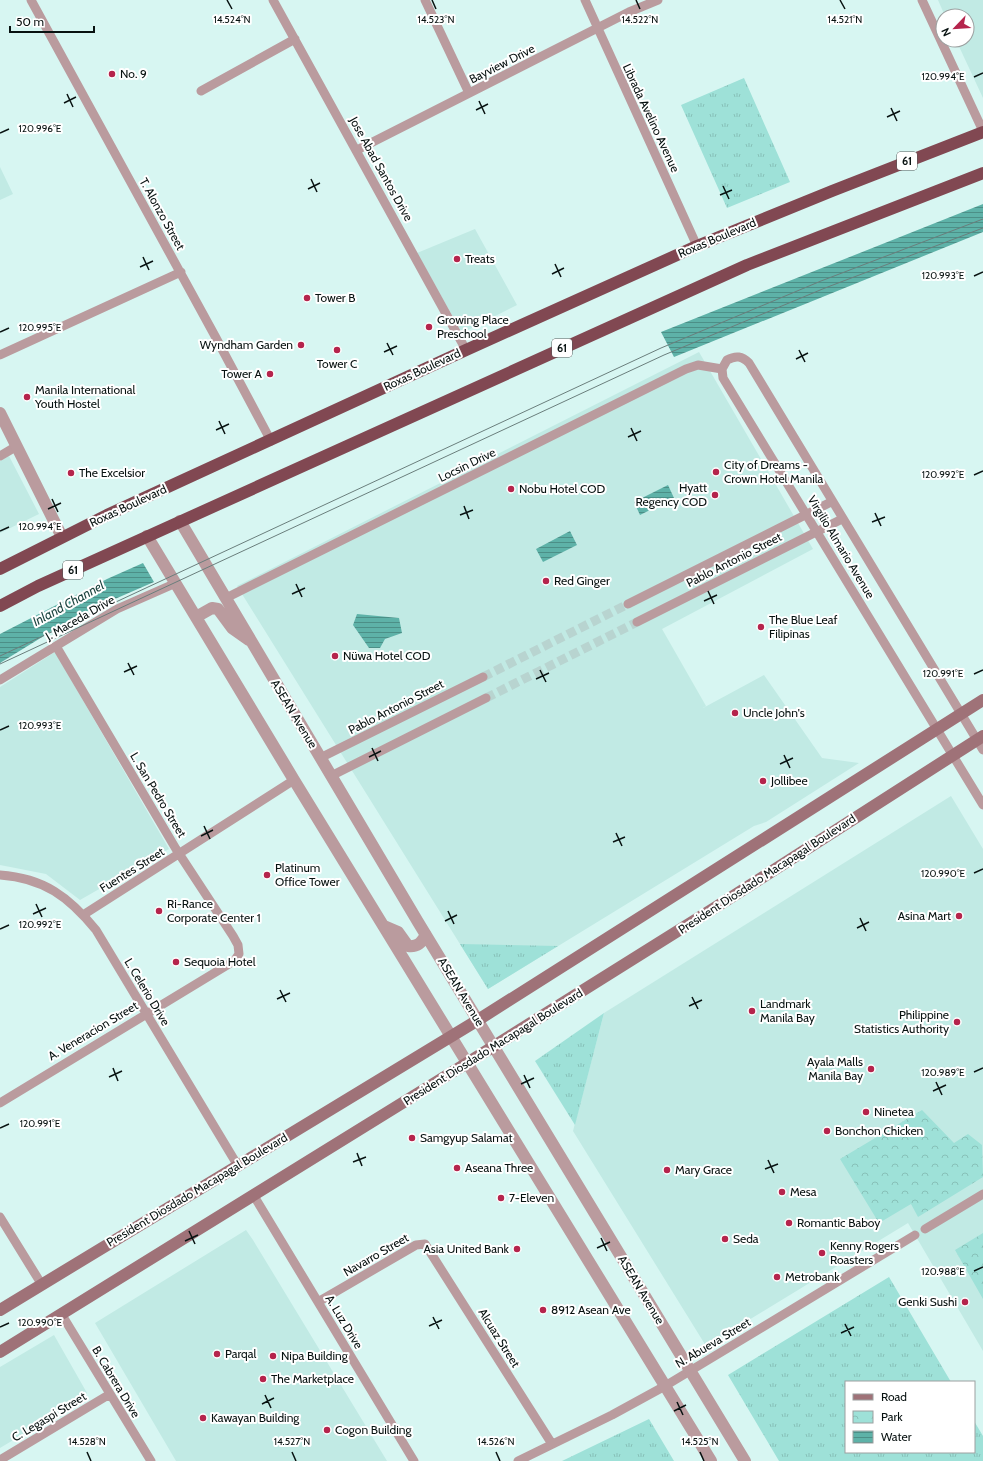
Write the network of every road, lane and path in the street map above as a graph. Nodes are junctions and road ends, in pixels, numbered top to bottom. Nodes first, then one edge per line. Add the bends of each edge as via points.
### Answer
1 (31, 0) edge
2 (273, 0) edge
3 (425, 0) edge
4 (585, 0) edge
5 (658, 0) edge
6 (922, 0) edge
7 (598, 29) junction
8 (295, 39) junction
9 (201, 91) dead end
10 (469, 93) junction
11 (983, 132) edge
12 (356, 150) junction
13 (983, 173) edge
14 (697, 246) junction
15 (181, 272) junction
16 (466, 350) junction
17 (0, 355) edge
18 (722, 369) junction
19 (0, 413) edge
20 (271, 441) junction
21 (17, 446) junction
22 (0, 456) edge
23 (831, 502) junction
24 (807, 514) junction
25 (842, 519) junction
26 (180, 521) junction
27 (817, 531) junction
28 (148, 536) junction
29 (62, 537) junction
30 (0, 568) edge
31 (176, 583) junction
32 (226, 598) junction
33 (628, 604) tunnel mouth
34 (0, 606) edge
35 (196, 617) junction
36 (637, 622) tunnel mouth
37 (251, 641) junction
38 (56, 646) junction
39 (483, 677) tunnel mouth
40 (0, 680) edge
41 (486, 698) tunnel mouth
42 (983, 700) edge
43 (961, 713) junction
44 (937, 728) junction
45 (981, 742) edge
46 (953, 755) junction
47 (320, 758) junction
48 (331, 776) junction
49 (294, 780) junction
50 (983, 805) edge
51 (180, 854) junction
52 (0, 875) edge
53 (83, 915) junction
54 (384, 926) junction
55 (426, 935) junction
56 (239, 954) joint
57 (146, 1013) junction
58 (478, 1020) junction
59 (451, 1036) junction
60 (494, 1047) junction
61 (468, 1063) junction
62 (0, 1103) edge
63 (238, 1166) junction
64 (983, 1194) edge
65 (254, 1196) junction
66 (0, 1217) edge
67 (925, 1229) dead end
68 (915, 1235) dead end
69 (425, 1244) joint
70 (42, 1285) junction
71 (318, 1302) junction
72 (0, 1310) edge
73 (62, 1315) junction
74 (0, 1352) edge
75 (690, 1371) junction
76 (665, 1386) junction
77 (110, 1394) junction
78 (552, 1444) junction
79 (0, 1460) edge
80 (151, 1461) edge
81 (414, 1461) edge
82 (518, 1461) edge
83 (711, 1461) edge
84 (746, 1461) edge

1 - 15 street, T. Alonzo Street
2 - 8 street, Jose Abad Santos Drive
3 - 10 street
4 - 7 street, Librada Avelino Avenue
5 - 7 street, Bayview Drive
6 - 11 street
7 - 10 street, Bayview Drive
7 - 14 street, Librada Avelino Avenue
8 - 9 street
8 - 12 street, Jose Abad Santos Drive
10 - 12 street, Bayview Drive
11 - 14 highway, Roxas Boulevard / 61 via 832,190
12 - 16 street, Jose Abad Santos Drive
13 - 26 highway, 61 via 747,265
14 - 16 highway, Roxas Boulevard / 61
15 - 17 street
15 - 20 street, T. Alonzo Street
16 - 20 highway, Roxas Boulevard / 61
18 - 23 street, Virgilio Almario Avenue via 732,357 744,358 749,363
18 - 24 street, Virgilio Almario Avenue via 723,378
18 - 32 street, Locsin Drive via 698,365 686,369
19 - 21 street
20 - 29 highway, Roxas Boulevard / 61
21 - 22 street
21 - 29 street
23 - 24 street, Pablo Antonio Street
23 - 25 street, Virgilio Almario Avenue
24 - 27 street, Virgilio Almario Avenue
24 - 33 street, Pablo Antonio Street
25 - 27 street, Pablo Antonio Street
25 - 43 street, Virgilio Almario Avenue
26 - 28 highway, 61
26 - 32 street, ASEAN Avenue
27 - 36 street, Pablo Antonio Street
27 - 44 street, Virgilio Almario Avenue
28 - 31 street
28 - 34 highway, 61
29 - 30 highway, Roxas Boulevard / 61
31 - 35 street
31 - 38 street, J. Maceda Drive via 117,609
32 - 37 street, ASEAN Avenue
35 - 37 street via 212,608 218,610 232,628
35 - 49 street
37 - 47 street, ASEAN Avenue
38 - 40 street, J. Maceda Drive
38 - 51 street, L. San Pedro Street
39 - 47 street, Pablo Antonio Street
41 - 48 street
42 - 43 main road, President Diosdado Macapagal Boulevard
43 - 44 main road, President Diosdado Macapagal Boulevard
43 - 45 street, Virgilio Almario Avenue
44 - 46 street, Virgilio Almario Avenue
44 - 58 main road, President Diosdado Macapagal Boulevard
45 - 46 main road, President Diosdado Macapagal Boulevard
46 - 50 street, Virgilio Almario Avenue
46 - 60 main road, President Diosdado Macapagal Boulevard
47 - 48 street, ASEAN Avenue
48 - 55 street, ASEAN Avenue
49 - 51 street, Fuentes Street
49 - 54 street
51 - 53 street, Fuentes Street
51 - 56 street, L. San Pedro Street via 233,936
52 - 53 street, L. Celerio Drive via 17,876 45,884 63,896
53 - 57 street, L. Celerio Drive via 96,930
54 - 55 street via 398,932 408,946 415,947
54 - 59 street
55 - 58 street, ASEAN Avenue
56 - 57 street, A. Veneracion Street via 234,962
57 - 62 street, A. Veneracion Street
57 - 63 street, L. Celerio Drive
58 - 59 main road, President Diosdado Macapagal Boulevard
58 - 60 street, ASEAN Avenue
59 - 61 street
59 - 63 main road, President Diosdado Macapagal Boulevard
60 - 61 main road, President Diosdado Macapagal Boulevard
60 - 75 street, ASEAN Avenue
61 - 65 main road, President Diosdado Macapagal Boulevard
61 - 76 street
63 - 70 main road, President Diosdado Macapagal Boulevard
64 - 67 street
65 - 71 street, A. Luz Drive
65 - 73 main road, President Diosdado Macapagal Boulevard
66 - 70 street
68 - 75 street, N. Abueva Street
69 - 71 street, Navarro Street via 416,1245
69 - 78 street, Alcuaz Street
70 - 72 main road, President Diosdado Macapagal Boulevard
71 - 81 street, A. Luz Drive
73 - 74 main road, President Diosdado Macapagal Boulevard
73 - 77 street, B. Cabrera Drive
75 - 76 street, N. Abueva Street
75 - 84 street, ASEAN Avenue
76 - 78 street, N. Abueva Street
76 - 83 street
77 - 79 street, C. Legaspi Street
77 - 80 street, B. Cabrera Drive
78 - 82 street, N. Abueva Street

